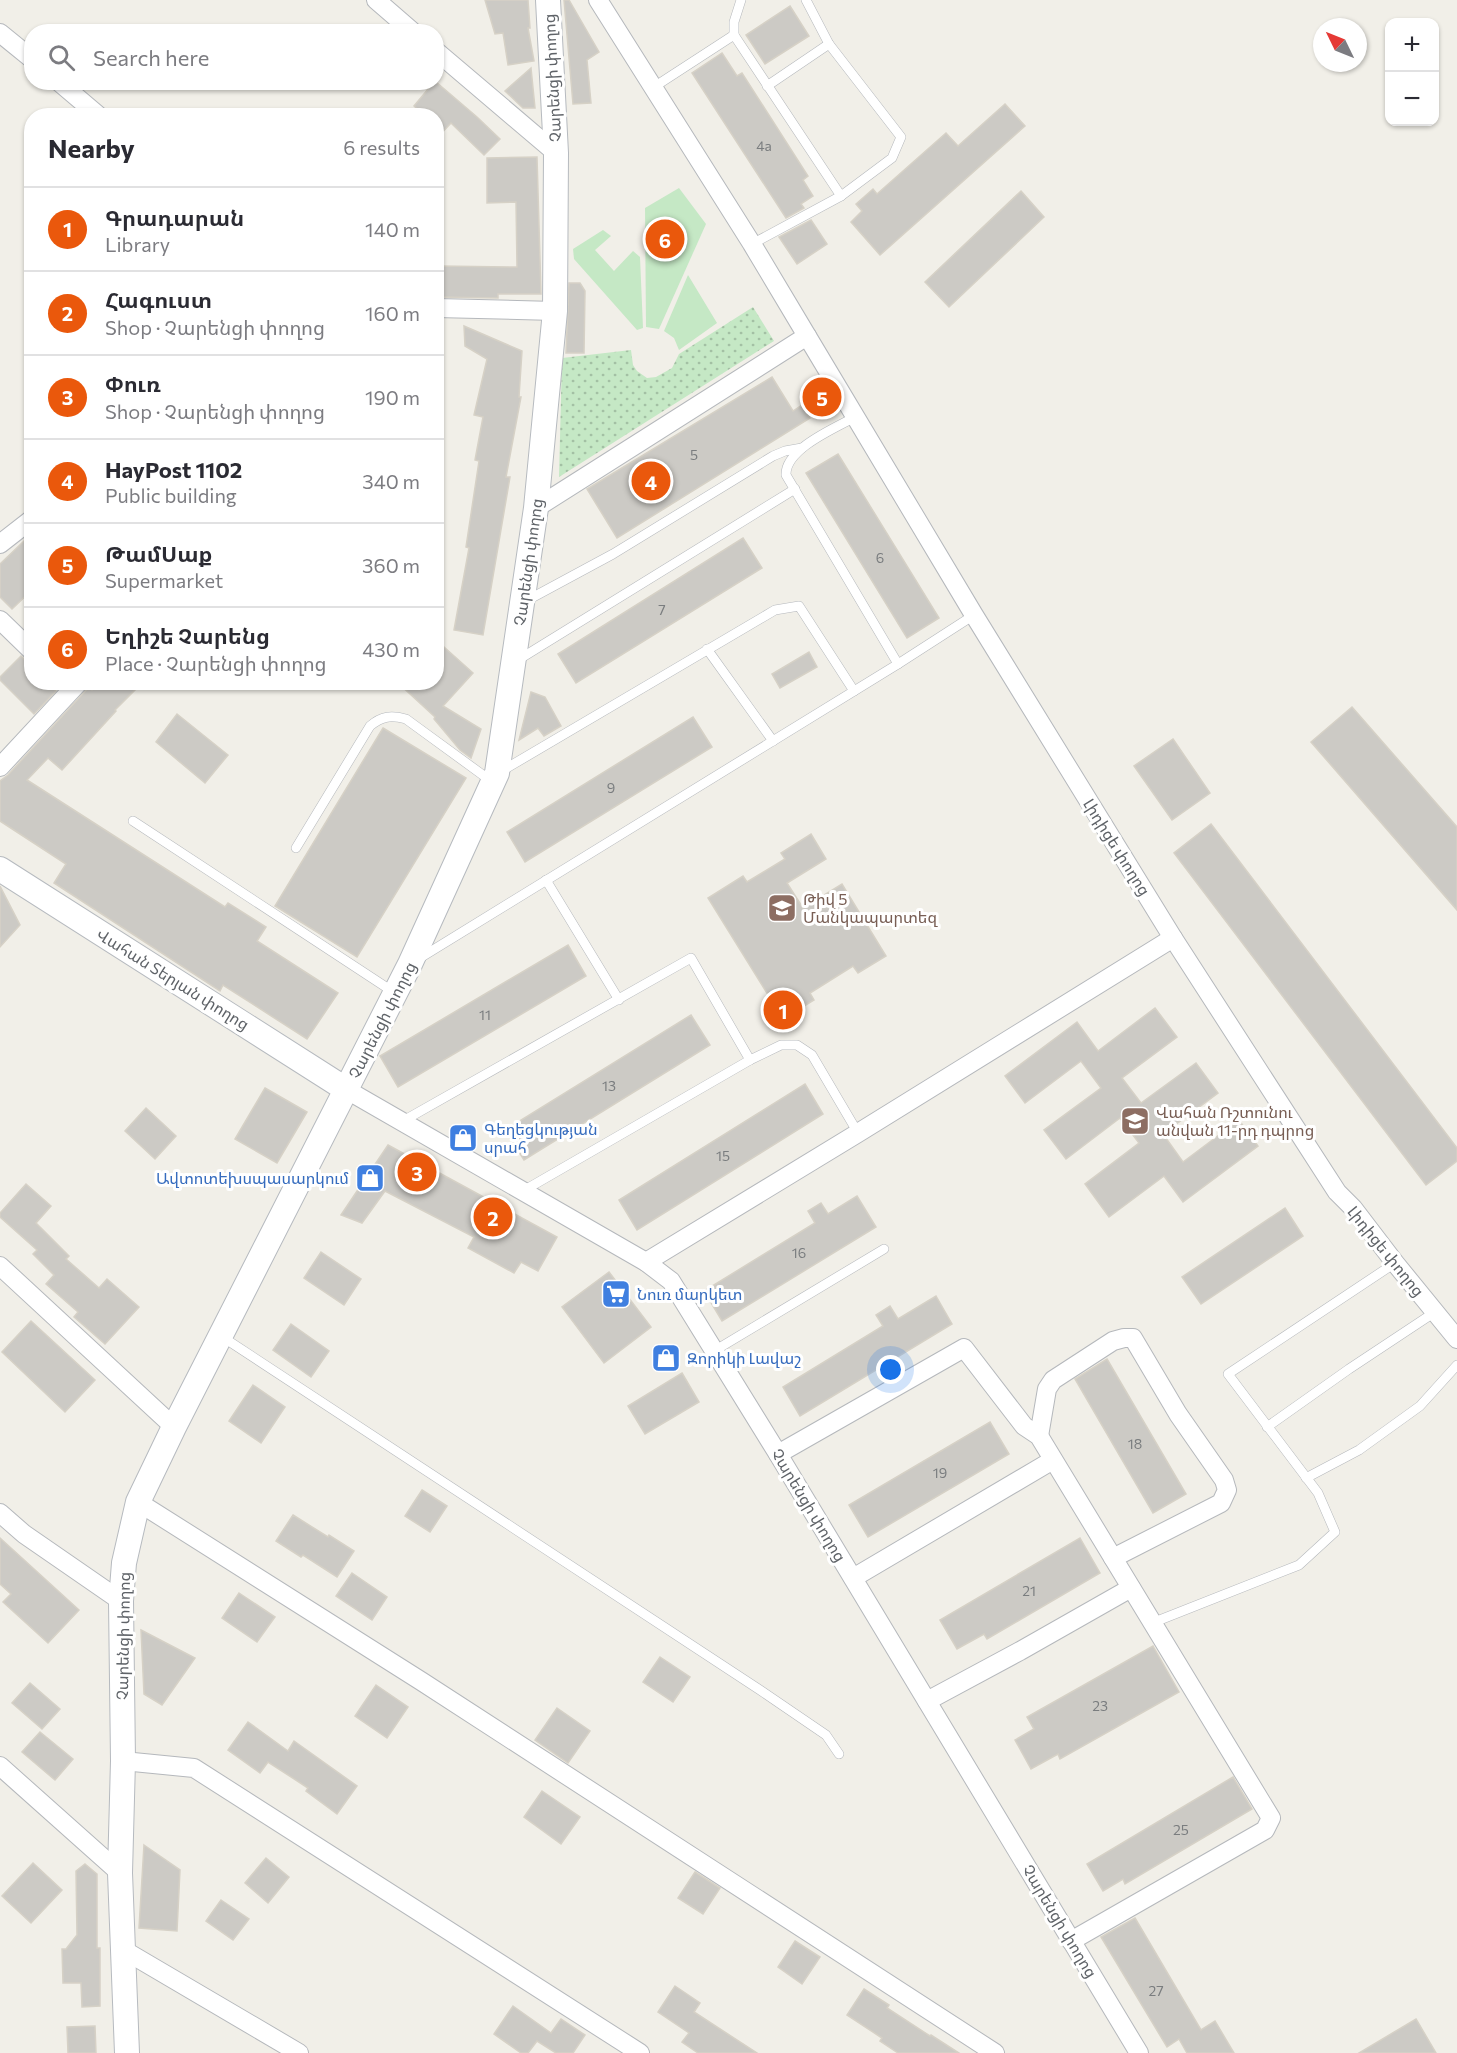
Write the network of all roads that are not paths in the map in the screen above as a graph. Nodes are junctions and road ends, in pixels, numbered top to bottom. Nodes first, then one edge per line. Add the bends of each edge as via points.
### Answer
1 (376, 0) edge
2 (548, 0) edge
3 (598, 0) edge
4 (741, 0) edge
5 (806, 0) edge
6 (404, 24) edge
7 (0, 33) edge
8 (734, 35) junction
9 (829, 44) junction
10 (24, 52) edge
11 (444, 58) edge
12 (767, 86) junction
13 (654, 87) junction
14 (68, 90) edge
15 (90, 108) edge
16 (556, 153) junction
17 (841, 196) junction
18 (752, 244) junction
19 (444, 308) edge
20 (555, 311) junction
21 (807, 336) junction
22 (855, 417) junction
23 (802, 448) junction
24 (795, 489) junction
25 (536, 508) junction
26 (24, 525) edge
27 (0, 544) edge
28 (522, 604) junction
29 (974, 615) junction
30 (0, 620) edge
31 (24, 643) edge
32 (707, 649) junction
33 (513, 663) junction
34 (898, 664) junction
35 (68, 690) edge
36 (854, 691) junction
37 (773, 741) junction
38 (0, 767) edge
39 (495, 778) junction
40 (133, 821) dead end
41 (296, 848) dead end
42 (0, 869) edge
43 (546, 880) junction
44 (1173, 938) junction
45 (410, 964) junction
46 (395, 993) junction
47 (619, 1000) junction
48 (750, 1060) junction
49 (347, 1090) junction
50 (403, 1121) junction
51 (858, 1133) junction
52 (523, 1191) junction
53 (884, 1249) dead end
54 (646, 1262) junction
55 (1395, 1263) junction
56 (0, 1266) edge
57 (1435, 1312) junction
58 (221, 1336) junction
59 (1457, 1339) edge
60 (714, 1351) junction
61 (1457, 1365) edge
62 (1268, 1426) junction
63 (174, 1427) junction
64 (1038, 1436) junction
65 (778, 1454) junction
66 (1053, 1460) junction
67 (1306, 1478) junction
68 (138, 1502) junction
69 (0, 1513) edge
70 (1113, 1558) junction
71 (853, 1578) junction
72 (1131, 1588) junction
73 (121, 1601) junction
74 (1152, 1623) junction
75 (927, 1701) junction
76 (839, 1754) dead end
77 (123, 1761) junction
78 (0, 1766) edge
79 (120, 1873) junction
80 (1071, 1941) junction
81 (122, 1948) junction
82 (127, 2053) edge
83 (299, 2053) edge
84 (640, 2053) edge
85 (994, 2053) edge
86 (1139, 2053) edge

1 - 6 street
2 - 16 main road, Չարենցի փողոց
3 - 13 street, Լիդիցե փողոց
4 - 8 lane
5 - 9 lane
7 - 10 street
8 - 12 lane
8 - 13 lane
9 - 12 lane
9 - 17 lane via 901,137 892,158
11 - 16 street
12 - 17 lane
13 - 18 street, Լիդիցե փողոց
14 - 15 street
16 - 20 main road, Չարենցի փողոց
17 - 18 lane
18 - 21 street, Լիդիցե փողոց
19 - 20 street
20 - 25 main road, Չարենցի փողոց
21 - 22 street, Լիդիցե փողոց
21 - 25 street
22 - 23 lane
22 - 29 street, Լիդիցե փողոց
23 - 24 lane via 786,468
23 - 28 lane via 773,456 613,554
24 - 33 lane
24 - 34 lane
25 - 28 main road, Չարենցի փողոց
26 - 27 street
28 - 33 main road, Չարենցի փողոց
29 - 34 lane
29 - 44 street, Լիդիցե փողոց
30 - 31 street
32 - 36 lane via 775,610 799,606
32 - 37 lane
32 - 39 lane
33 - 39 main road, Չարենցի փողոց
34 - 36 lane
35 - 38 street
36 - 37 lane
37 - 43 lane
39 - 41 lane via 406,719 393,715 380,718 370,726
39 - 45 main road, Չարենցի փողոց
40 - 46 lane
42 - 49 main road, Վահան Տերյան փողոց
43 - 45 lane
43 - 47 lane
44 - 51 street
44 - 55 street, Լիդիցե փողոց via 1337,1192
45 - 46 main road, Չարենցի փողոց
46 - 49 main road, Չարենցի փողոց
47 - 48 lane via 691,958
47 - 50 lane
48 - 51 lane via 781,1045 797,1045 812,1055
48 - 52 lane
49 - 50 street, Չարենցի փողոց
49 - 58 main road, Չարենցի փողոց
50 - 52 street, Չարենցի փողոց
51 - 54 street
52 - 54 street, Չարենցի փողոց
53 - 60 lane
54 - 60 street, Չարենցի փողոց via 671,1281
55 - 57 street, Լիդիցե փողոց
55 - 62 lane via 1228,1374
56 - 63 street
57 - 59 street, Լիդիցե փողոց
57 - 62 lane
58 - 63 main road, Չարենցի փողոց
58 - 76 lane via 760,1690 826,1735
60 - 65 street, Չարենցի փողոց
61 - 67 lane via 1420,1406 1359,1450
62 - 67 lane
63 - 68 main road, Չարենցի փողոց
64 - 65 street via 1024,1426 964,1348
64 - 66 street
64 - 70 street via 1047,1389 1053,1380 1113,1341 1133,1338 1227,1490 1221,1503
65 - 71 street, Չարենցի փողոց
66 - 70 street
66 - 71 street
67 - 74 lane via 1318,1493 1335,1532 1299,1565
68 - 73 main road, Չարենցի փողոց via 124,1563
68 - 85 street
69 - 73 street
70 - 72 street
71 - 75 street, Չարենցի փողոց
72 - 74 street
72 - 75 street
73 - 77 main road, Չարենցի փողոց
74 - 80 street via 1271,1818 1265,1830
75 - 80 street, Չարենցի փողոց
77 - 79 main road, Չարենցի փողոց
77 - 84 street via 194,1768
78 - 79 street
79 - 81 main road, Չարենցի փողոց
80 - 86 street, Չարենցի փողոց
81 - 82 main road, Չարենցի փողոց
81 - 83 street

